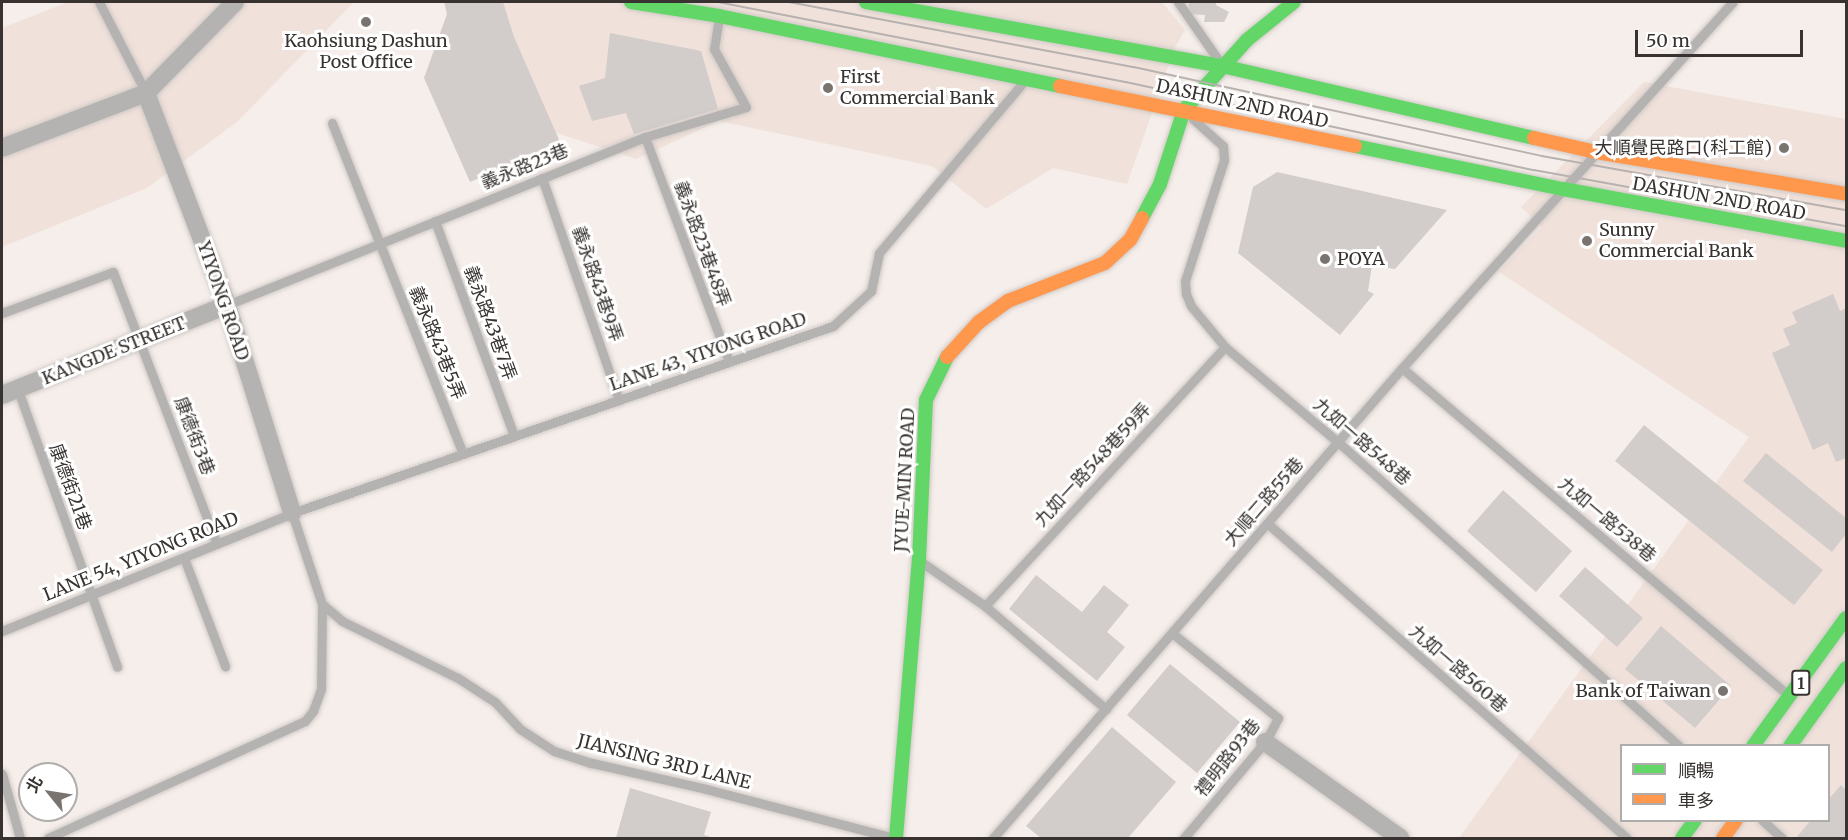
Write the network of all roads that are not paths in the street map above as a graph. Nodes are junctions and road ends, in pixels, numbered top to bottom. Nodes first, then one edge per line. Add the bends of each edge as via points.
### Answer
1 (99, 2) edge
2 (236, 2) edge
3 (631, 2) edge
4 (866, 2) edge
5 (1178, 2) edge
6 (1294, 2) edge
7 (1733, 2) edge
8 (688, 6) edge
9 (719, 16) junction
10 (1222, 66) junction
11 (1026, 78) junction
12 (146, 93) junction
13 (1184, 110) junction
14 (332, 123) dead end
15 (645, 137) junction
16 (2, 148) edge
17 (1596, 152) junction
18 (543, 178) junction
19 (1563, 189) junction
20 (1846, 194) edge
21 (435, 221) junction
22 (1846, 241) edge
23 (380, 244) junction
24 (227, 305) junction
25 (2, 313) edge
26 (140, 340) junction
27 (1226, 347) junction
28 (729, 362) junction
29 (1402, 368) junction
30 (10, 392) edge
31 (619, 400) junction
32 (514, 436) junction
33 (1338, 442) junction
34 (463, 454) junction
35 (292, 513) junction
36 (1267, 523) junction
37 (217, 544) junction
38 (184, 558) junction
39 (919, 560) junction
40 (92, 596) junction
41 (322, 604) junction
42 (985, 606) junction
43 (1846, 618) edge
44 (2, 631) edge
45 (1172, 633) junction
46 (225, 666) dead end
47 (117, 667) dead end
48 (1843, 680) edge
49 (1791, 697) junction
50 (1106, 710) junction
51 (1265, 742) junction
52 (1677, 744) edge
53 (1754, 744) edge
54 (1792, 744) edge
55 (2, 774) edge
56 (1694, 822) edge
57 (1734, 822) edge
58 (1764, 822) edge
59 (21, 838) edge
60 (48, 838) edge
61 (895, 838) edge
62 (993, 838) edge
63 (1184, 838) edge
64 (1400, 838) edge
65 (1627, 838) edge
66 (1682, 838) edge
67 (1722, 838) edge
68 (1782, 838) edge

1 - 12 lane
2 - 12 street
3 - 8 street, DASHUN 2ND ROAD
4 - 10 street, DASHUN 2ND ROAD
5 - 10 lane
6 - 10 street, JYUE-MIN ROAD via 1246,40
7 - 17 lane, 大順二路55巷
8 - 9 street, DASHUN 2ND ROAD
9 - 11 street, DASHUN 2ND ROAD
9 - 15 lane, 義永路23巷 via 714,49 746,107
10 - 13 street, JYUE-MIN ROAD
10 - 17 street, DASHUN 2ND ROAD
11 - 13 street, DASHUN 2ND ROAD
11 - 28 lane, LANE 43, YIYONG ROAD via 879,254 871,291 833,326
12 - 16 street
12 - 24 street, YIYONG ROAD
13 - 19 street, DASHUN 2ND ROAD
13 - 27 lane, 九如一路548巷 via 1223,146 1224,160 1185,281 1191,306
13 - 39 street, JYUE-MIN ROAD via 1160,184 1130,240 1105,263 1008,301 979,322 946,357 926,400
14 - 23 lane, 義永路43巷5弄
15 - 18 lane, 義永路23巷
15 - 28 lane, 義永路23巷48弄
17 - 19 lane, 大順二路55巷
17 - 20 street, DASHUN 2ND ROAD
18 - 21 lane, 義永路23巷
18 - 31 lane, 義永路43巷9弄
19 - 22 street, DASHUN 2ND ROAD
19 - 29 lane, 大順二路55巷
21 - 23 lane, 義永路23巷
21 - 32 lane, 義永路43巷7弄
23 - 24 lane, 義永路23巷
23 - 34 lane, 義永路43巷5弄
24 - 26 street, KANGDE STREET
24 - 35 street, YIYONG ROAD
25 - 26 lane, 康德街3巷 via 113,272
26 - 30 street, KANGDE STREET
26 - 37 lane, 康德街3巷
27 - 33 lane, 九如一路548巷
27 - 42 lane, 九如一路548巷59弄
28 - 31 lane, LANE 43, YIYONG ROAD
29 - 33 lane, 大順二路55巷
29 - 49 lane, 九如一路538巷
30 - 40 lane, 康德街21巷
31 - 32 lane, LANE 43, YIYONG ROAD
32 - 34 lane, LANE 43, YIYONG ROAD
33 - 36 lane, 大順二路55巷
33 - 52 lane, 九如一路548巷
34 - 35 lane, LANE 43, YIYONG ROAD
35 - 37 lane, LANE 54, YIYONG ROAD
35 - 41 lane
36 - 45 lane, 大順二路55巷
36 - 65 lane, 九如一路560巷
37 - 38 lane, LANE 54, YIYONG ROAD
38 - 40 lane, LANE 54, YIYONG ROAD
38 - 46 lane
39 - 42 lane
39 - 61 street, JYUE-MIN ROAD
40 - 44 lane, LANE 54, YIYONG ROAD
40 - 47 lane, 康德街21巷
41 - 60 lane via 321,689 305,721
41 - 61 lane, JIANSING 3RD LANE via 342,621 458,678 495,702 520,729 554,751
42 - 50 lane
43 - 49 street, 1
45 - 50 lane, 大順二路55巷
45 - 51 lane, 禮明路93巷 via 1278,718
48 - 54 street, 1
49 - 53 street, 1
50 - 62 lane, 大順二路55巷
51 - 63 lane, 禮明路93巷
51 - 64 street
55 - 59 lane
56 - 66 street
57 - 67 street
58 - 68 lane

